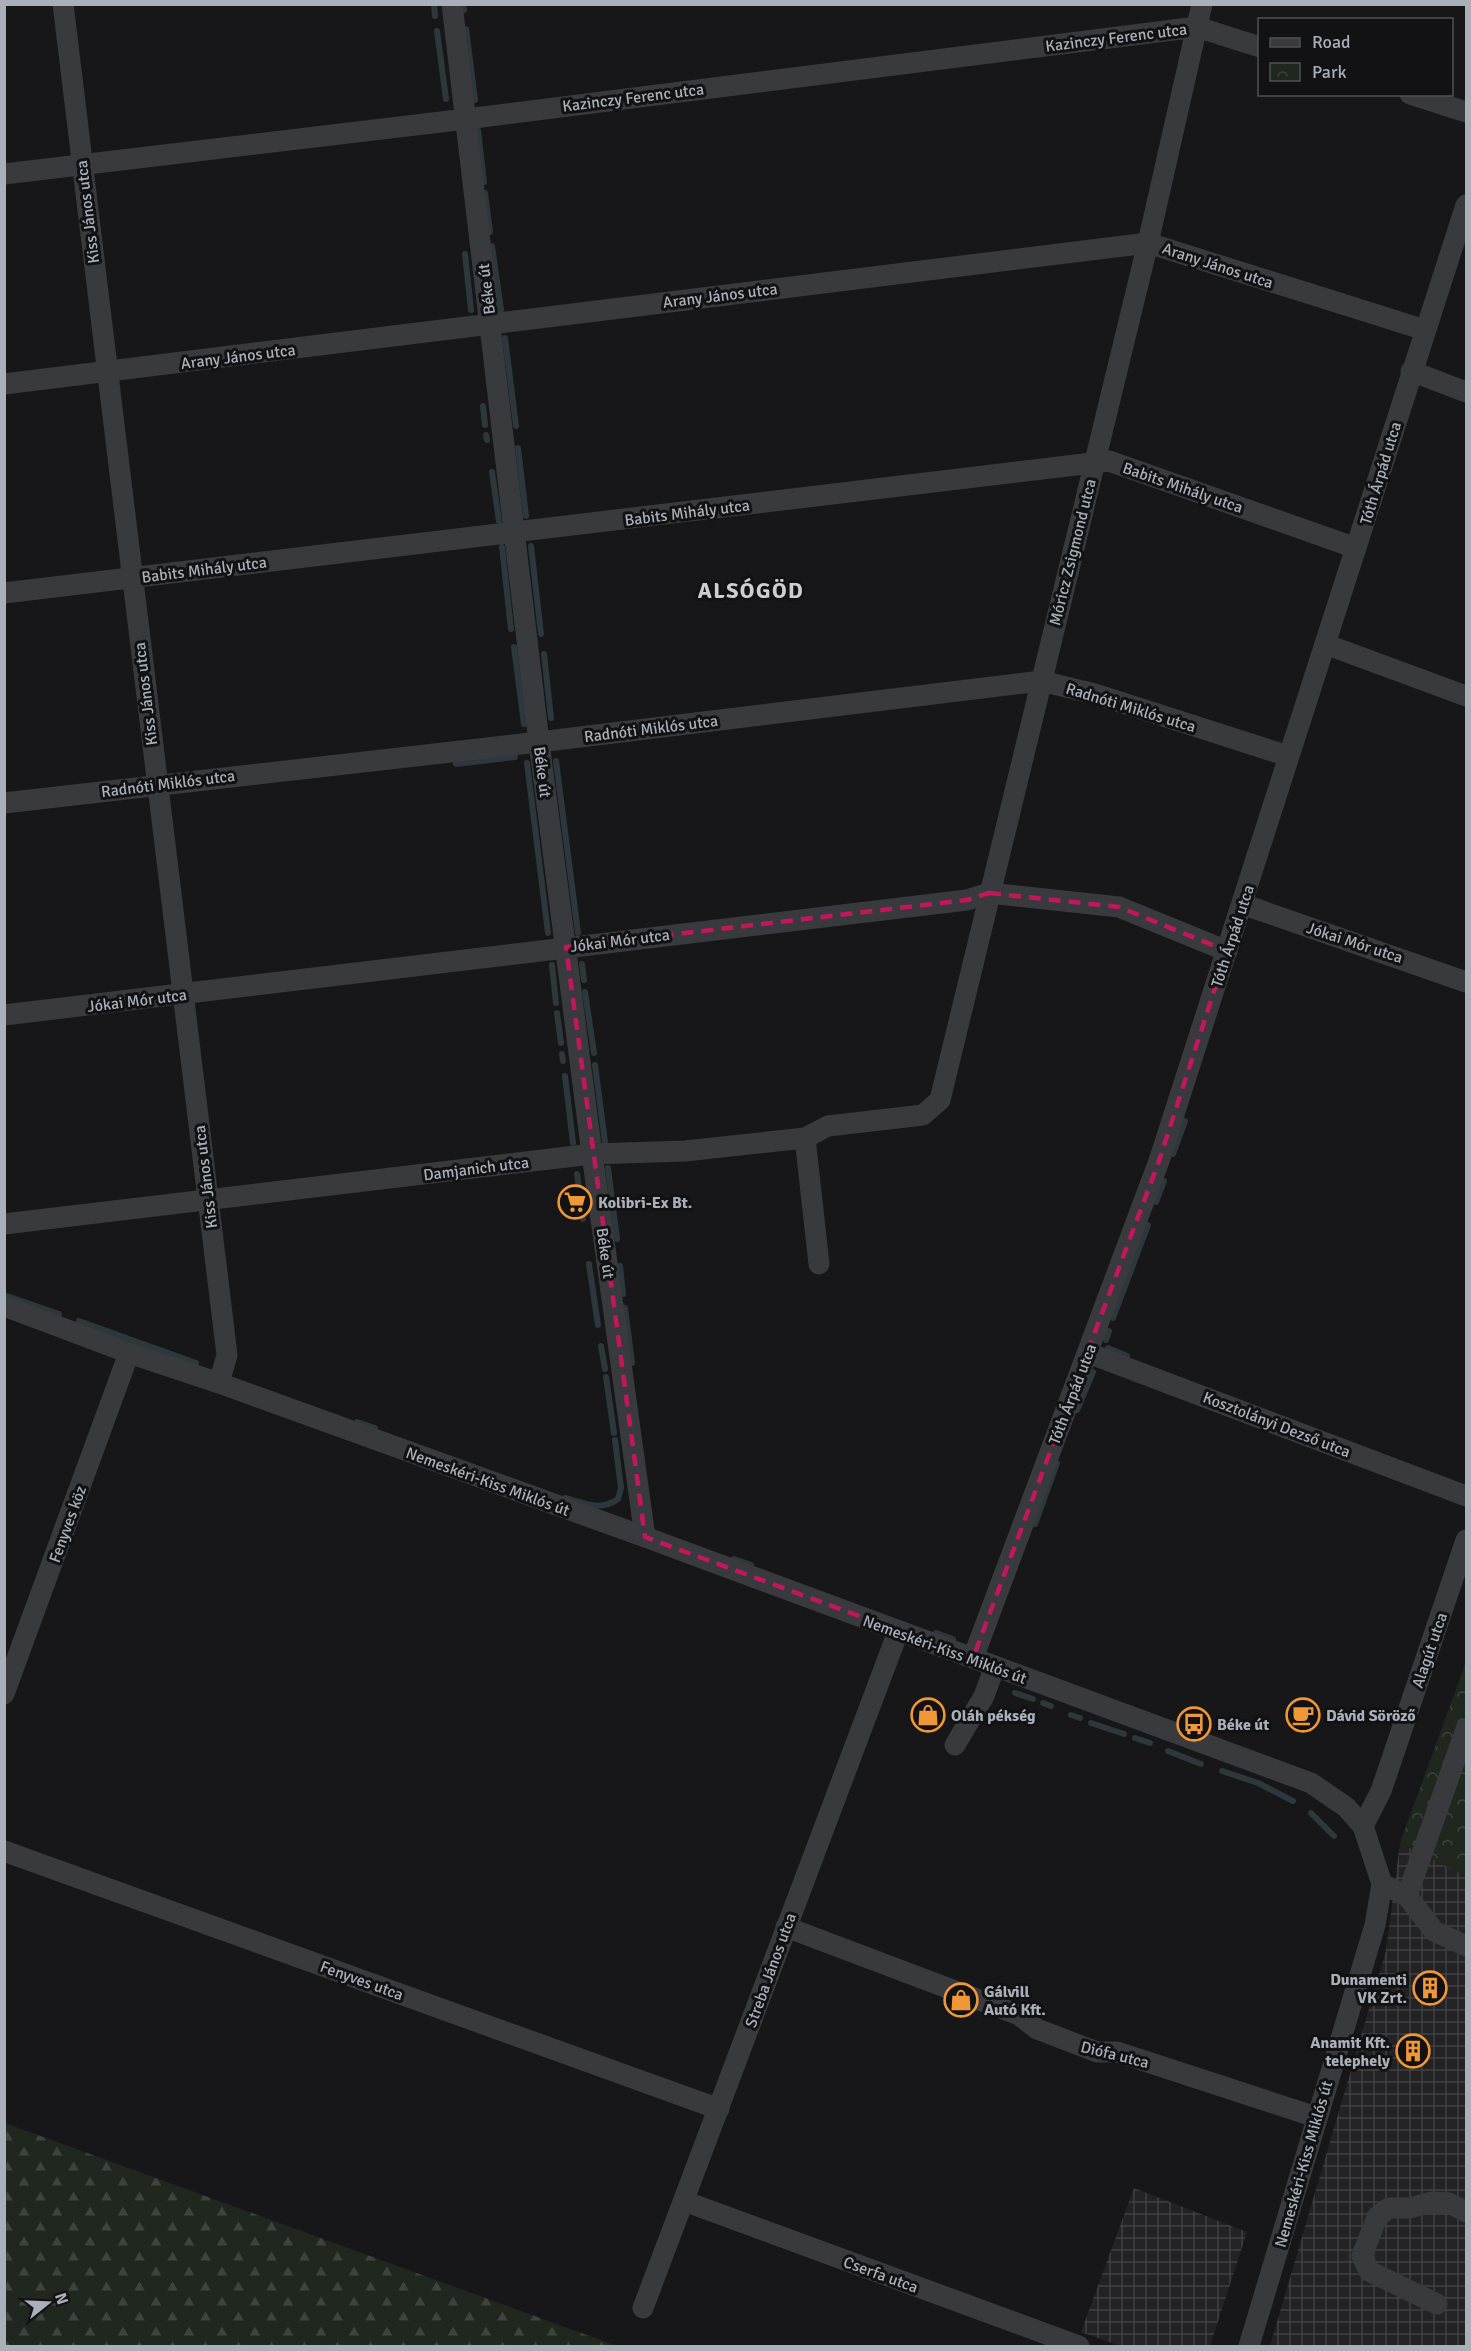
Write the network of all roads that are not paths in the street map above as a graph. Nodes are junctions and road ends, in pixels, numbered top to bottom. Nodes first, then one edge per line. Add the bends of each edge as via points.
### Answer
1 (63, 4) edge
2 (452, 4) edge
3 (1202, 4) edge
4 (1197, 27) junction
5 (1258, 46) edge
6 (1416, 96) edge
7 (1467, 112) edge
8 (466, 119) junction
9 (82, 164) junction
10 (4, 174) edge
11 (1467, 205) edge
12 (1148, 243) junction
13 (490, 323) junction
14 (1425, 330) junction
15 (1411, 372) junction
16 (106, 373) junction
17 (4, 384) edge
18 (1467, 392) edge
19 (1094, 464) junction
20 (515, 533) junction
21 (1356, 548) junction
22 (131, 577) junction
23 (4, 593) edge
24 (1325, 644) junction
25 (1041, 681) junction
26 (1467, 696) edge
27 (539, 742) junction
28 (1288, 756) junction
29 (156, 784) junction
30 (4, 803) edge
31 (989, 893) junction
32 (1242, 904) junction
33 (566, 947) junction
34 (1227, 951) junction
35 (1467, 982) edge
36 (183, 995) junction
37 (4, 1015) edge
38 (940, 1100) joint
39 (805, 1138) junction
40 (592, 1154) junction
41 (208, 1199) junction
42 (4, 1224) edge
43 (819, 1264) dead end
44 (4, 1306) edge
45 (129, 1353) junction
46 (1088, 1353) junction
47 (219, 1383) junction
48 (1467, 1496) edge
49 (645, 1537) junction
50 (1467, 1540) edge
51 (898, 1632) junction
52 (973, 1658) junction
53 (995, 1666) junction
54 (4, 1694) edge
55 (1467, 1729) edge
56 (956, 1745) dead end
57 (1364, 1826) junction
58 (4, 1851) edge
59 (1382, 1884) junction
60 (1407, 1896) junction
61 (786, 1927) junction
62 (1467, 1946) edge
63 (719, 2109) junction
64 (1316, 2117) junction
65 (684, 2201) junction
66 (1467, 2212) edge
67 (1437, 2304) dead end
68 (643, 2308) dead end
69 (1079, 2346) edge
70 (1250, 2346) edge

1 - 9 street, Kiss János utca
2 - 8 street, Béke út
3 - 4 street, Móricz Zsigmond utca
4 - 5 street, Kazinczy Ferenc utca
4 - 8 street, Kazinczy Ferenc utca
4 - 12 street, Móricz Zsigmond utca
6 - 7 street
8 - 9 street, Kazinczy Ferenc utca
8 - 13 street, Béke út
9 - 10 street, Kazinczy Ferenc utca
9 - 16 street, Kiss János utca
11 - 14 street, Tóth Árpád utca
12 - 13 street, Arany János utca
12 - 14 street, Arany János utca
12 - 19 street, Móricz Zsigmond utca
13 - 16 street, Arany János utca
13 - 20 street, Béke út
14 - 15 street, Tóth Árpád utca
15 - 18 street
15 - 21 street, Tóth Árpád utca
16 - 17 street, Arany János utca
16 - 22 street, Kiss János utca
19 - 20 street, Babits Mihály utca
19 - 21 street, Babits Mihály utca via 1109,461
19 - 25 street, Móricz Zsigmond utca
20 - 22 street, Babits Mihály utca
20 - 27 street, Béke út
21 - 24 street, Tóth Árpád utca
22 - 23 street, Babits Mihály utca
22 - 29 street, Kiss János utca
24 - 26 street
24 - 28 street, Tóth Árpád utca
25 - 27 street, Radnóti Miklós utca
25 - 28 street, Radnóti Miklós utca via 1095,694
25 - 31 street, Móricz Zsigmond utca
27 - 29 street, Radnóti Miklós utca
27 - 33 street, Béke út
28 - 32 street, Tóth Árpád utca
29 - 30 street, Radnóti Miklós utca
29 - 36 street, Kiss János utca
31 - 33 street, Jókai Mór utca via 967,900
31 - 34 street, Jókai Mór utca via 1119,906
31 - 38 street, Móricz Zsigmond utca
32 - 34 street, Tóth Árpád utca
32 - 35 street, Jókai Mór utca
33 - 36 street, Jókai Mór utca
33 - 40 street, Béke út
34 - 46 street, Tóth Árpád utca via 1159,1161
36 - 37 street, Jókai Mór utca
36 - 41 street, Kiss János utca
38 - 39 street, Damjanich utca via 923,1115 828,1126
39 - 40 street, Damjanich utca via 685,1151
39 - 43 street
40 - 41 street, Damjanich utca
40 - 49 street, Béke út
41 - 42 street, Damjanich utca
41 - 47 street, Kiss János utca via 227,1355
44 - 45 street, Nemeskéri-Kiss Miklós út
45 - 47 street, Nemeskéri-Kiss Miklós út
45 - 54 street, Fenyves köz
46 - 48 street, Kosztolányi Dezső utca
46 - 52 street, Tóth Árpád utca
47 - 49 street, Nemeskéri-Kiss Miklós út
49 - 51 street, Nemeskéri-Kiss Miklós út
50 - 57 street, Alagút utca via 1381,1791
51 - 52 street, Nemeskéri-Kiss Miklós út
51 - 61 street, Streba János utca
52 - 53 street, Nemeskéri-Kiss Miklós út
53 - 56 street via 984,1696
53 - 57 street, Nemeskéri-Kiss Miklós út via 1311,1784 1346,1807
55 - 60 street
57 - 59 street, Nemeskéri-Kiss Miklós út
58 - 63 street, Fenyves utca
59 - 60 street
59 - 64 street, Nemeskéri-Kiss Miklós út via 1374,1925
60 - 62 street via 1434,1931
61 - 63 street, Streba János utca
61 - 64 street, Diófa utca via 1019,2015 1038,2029 1097,2052 1118,2052
63 - 65 street, Streba János utca
64 - 70 street, Nemeskéri-Kiss Miklós út
65 - 68 street, Streba János utca
65 - 69 street, Cserfa utca
66 - 67 street via 1449,2203 1431,2202 1389,2208 1377,2217 1362,2256 1369,2271

